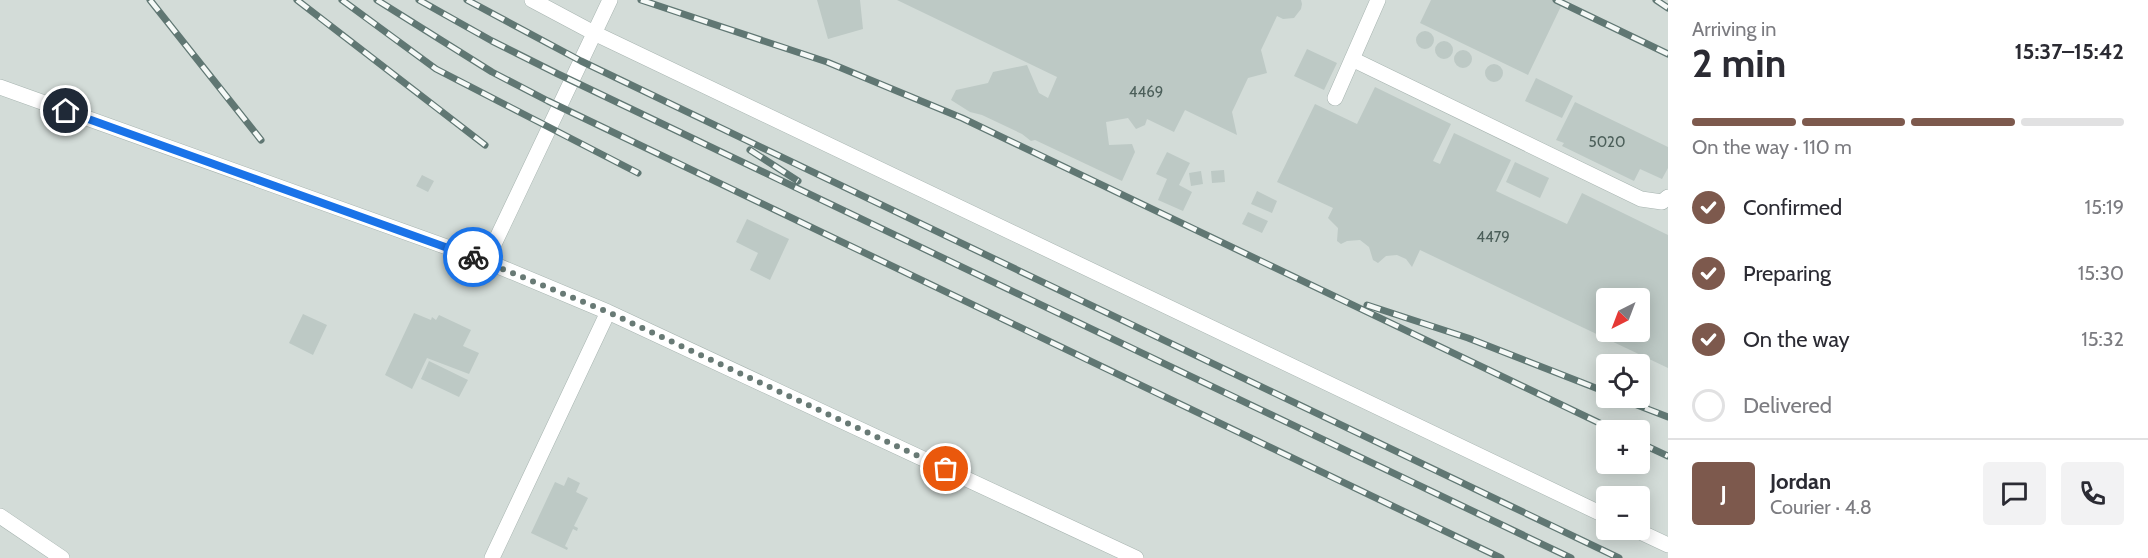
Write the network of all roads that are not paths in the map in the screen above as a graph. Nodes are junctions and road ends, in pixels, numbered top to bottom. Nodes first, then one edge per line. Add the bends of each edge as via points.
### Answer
1 (532, 0) edge
2 (610, 0) edge
3 (1378, 0) edge
4 (594, 33) junction
5 (1352, 59) junction
6 (0, 87) edge
7 (1335, 98) dead end
8 (1668, 197) edge
9 (486, 261) junction
10 (608, 312) junction
11 (1596, 511) edge
12 (0, 516) edge
13 (1650, 537) edge
14 (1668, 545) edge
15 (63, 558) edge
16 (492, 558) edge
17 (1136, 558) edge

1 - 4 lane
2 - 4 lane
3 - 5 lane
4 - 9 lane
4 - 11 lane
5 - 7 lane
5 - 8 lane via 1641,199 1662,202
6 - 9 lane
9 - 10 lane
10 - 16 lane
10 - 17 lane
12 - 15 lane
13 - 14 lane

